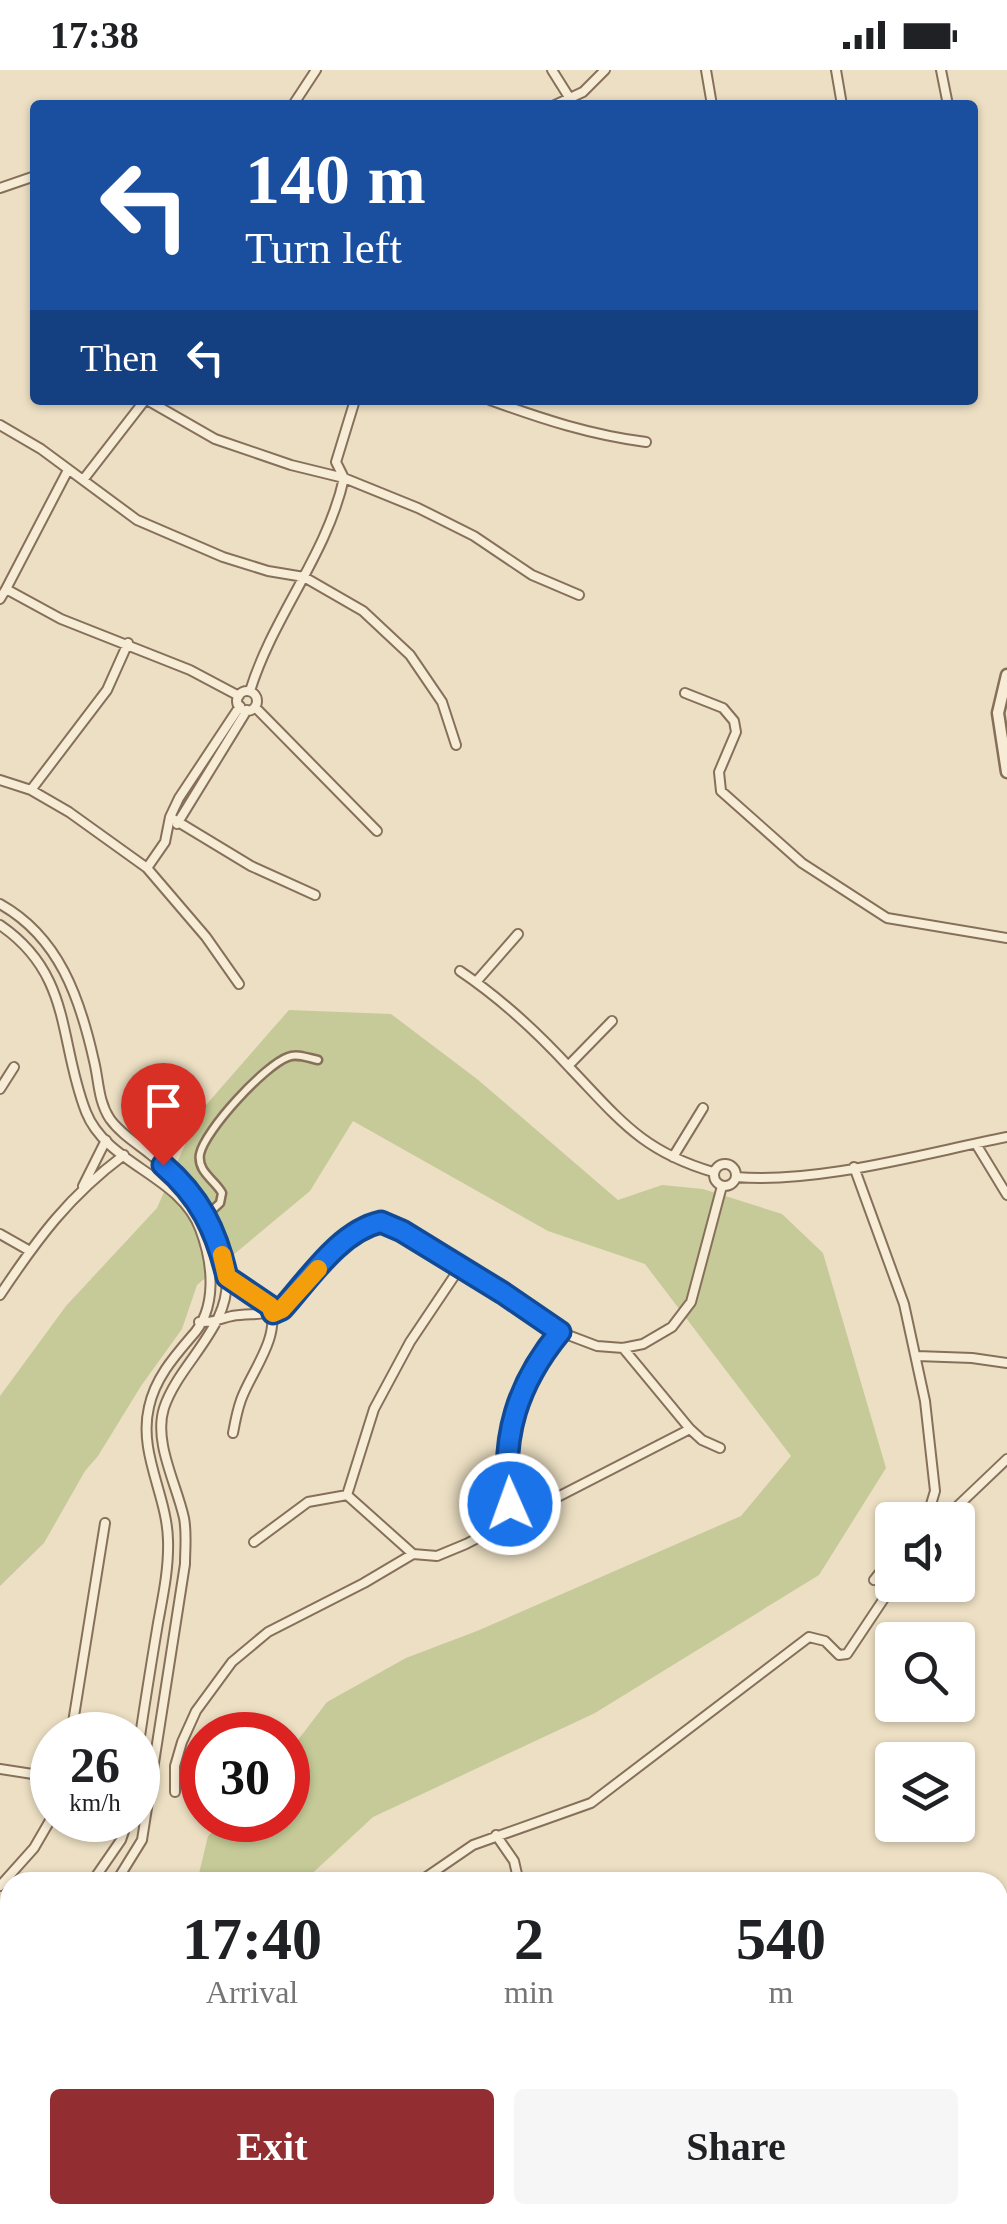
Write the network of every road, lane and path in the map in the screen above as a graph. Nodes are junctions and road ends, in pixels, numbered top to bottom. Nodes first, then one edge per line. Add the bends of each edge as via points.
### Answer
1 (316, 70) edge
2 (552, 70) edge
3 (604, 70) edge
4 (706, 70) edge
5 (836, 70) edge
6 (942, 70) edge
7 (295, 100) edge
8 (572, 100) edge
9 (575, 100) edge
10 (711, 100) edge
11 (841, 100) edge
12 (947, 100) edge
13 (30, 178) edge
14 (0, 188) edge
15 (142, 405) edge
16 (155, 405) edge
17 (353, 405) edge
18 (503, 405) edge
19 (0, 425) edge
20 (646, 442) dead end
21 (68, 470) junction
22 (344, 478) junction
23 (83, 480) junction
24 (304, 577) junction
25 (6, 589) junction
26 (578, 595) dead end
27 (0, 599) edge
28 (128, 643) junction
29 (1007, 675) edge
30 (250, 691) junction
31 (685, 693) dead end
32 (245, 705) junction
33 (456, 745) dead end
34 (1007, 772) edge
35 (0, 780) edge
36 (31, 790) junction
37 (174, 820) junction
38 (377, 830) dead end
39 (147, 868) junction
40 (314, 895) dead end
41 (0, 904) edge
42 (0, 925) edge
43 (518, 934) dead end
44 (1007, 938) edge
45 (460, 971) dead end
46 (476, 982) junction
47 (239, 984) dead end
48 (612, 1021) dead end
49 (85, 1028) junction
50 (67, 1034) junction
51 (92, 1052) junction
52 (72, 1054) junction
53 (318, 1060) dead end
54 (568, 1066) junction
55 (14, 1067) dead end
56 (0, 1089) edge
57 (703, 1108) dead end
58 (1007, 1137) edge
59 (106, 1140) junction
60 (976, 1144) junction
61 (124, 1155) junction
62 (673, 1157) junction
63 (854, 1167) junction
64 (714, 1172) junction
65 (736, 1177) junction
66 (82, 1186) junction
67 (722, 1186) junction
68 (1007, 1196) edge
69 (207, 1215) junction
70 (0, 1234) edge
71 (30, 1251) junction
72 (211, 1268) junction
73 (460, 1269) junction
74 (227, 1277) junction
75 (0, 1295) edge
76 (273, 1313) junction
77 (200, 1322) junction
78 (216, 1323) junction
79 (560, 1332) junction
80 (623, 1348) junction
81 (917, 1356) junction
82 (1007, 1363) edge
83 (690, 1429) junction
84 (233, 1433) dead end
85 (720, 1448) dead end
86 (1007, 1459) edge
87 (347, 1495) junction
88 (932, 1502) edge
89 (962, 1502) edge
90 (515, 1517) junction
91 (105, 1523) dead end
92 (254, 1542) dead end
93 (412, 1554) junction
94 (882, 1602) edge
95 (151, 1668) junction
96 (168, 1670) junction
97 (76, 1712) edge
98 (144, 1712) edge
99 (0, 1768) edge
100 (30, 1773) edge
101 (176, 1792) dead end
102 (496, 1835) junction
103 (38, 1842) edge
104 (120, 1842) edge
105 (13, 1872) edge
106 (99, 1872) edge
107 (122, 1872) edge
108 (433, 1872) edge
109 (517, 1872) edge

1 - 7 street
2 - 8 street
3 - 9 street
4 - 10 street
5 - 11 street
6 - 12 street
13 - 14 street
15 - 23 street
16 - 22 street via 215,439
17 - 22 street via 336,462
18 - 20 street via 599,436
19 - 21 street
21 - 23 street
21 - 25 street
22 - 24 street
22 - 26 street via 474,536 532,575
23 - 24 street via 137,520 178,538 238,562
24 - 30 street
24 - 33 street via 363,611 410,655 442,702
25 - 27 street
25 - 28 street via 61,619
28 - 32 street via 190,670
28 - 36 street via 107,690
29 - 34 street via 998,713
30 - 32 street
30 - 32 street via 257,698
31 - 44 street via 723,708 734,721 736,732 719,772 721,790 802,864 887,918
32 - 37 street via 179,798
32 - 38 street
35 - 36 street
36 - 39 street
37 - 39 street
37 - 40 street
39 - 47 street
41 - 49 street via 31,926 60,962
42 - 50 street via 48,976
43 - 46 street
45 - 46 street
46 - 54 street
48 - 54 street
49 - 50 street
49 - 51 street
50 - 52 street
51 - 52 street
51 - 69 street via 102,1106 115,1126 184,1184
52 - 59 street via 85,1110
53 - 69 street via 292,1054 280,1061 219,1124 200,1155 222,1194
54 - 62 street via 631,1132
55 - 56 street
57 - 62 street
58 - 60 street
59 - 61 street
59 - 66 street
60 - 63 street
60 - 68 street
61 - 66 street
61 - 72 street via 186,1205
62 - 64 street
63 - 65 street
63 - 81 street
64 - 65 street via 727,1164
64 - 67 street
65 - 67 street
66 - 71 street
67 - 80 street via 691,1302 672,1327
69 - 74 street
70 - 71 street
71 - 75 street
72 - 74 street
72 - 77 street
73 - 76 street via 402,1231 372,1224
73 - 79 street
73 - 87 street via 374,1409
74 - 76 street
74 - 78 street
76 - 78 street
76 - 84 street
77 - 78 street
77 - 95 street via 155,1388 146,1420 168,1544
78 - 96 street via 162,1410 161,1433 186,1524
79 - 80 street
79 - 90 street via 536,1361 510,1423 506,1476
80 - 83 street
81 - 82 street
81 - 88 street
83 - 85 street
83 - 90 street
86 - 89 street
87 - 92 street via 308,1502
87 - 93 street
90 - 93 street via 437,1556
91 - 97 street
93 - 101 street via 268,1632 232,1662 182,1742
94 - 102 street via 847,1654 809,1638 591,1803
95 - 96 street
95 - 98 street
96 - 107 street via 142,1840
99 - 100 street
102 - 108 street
102 - 109 street
103 - 105 street
104 - 106 street

